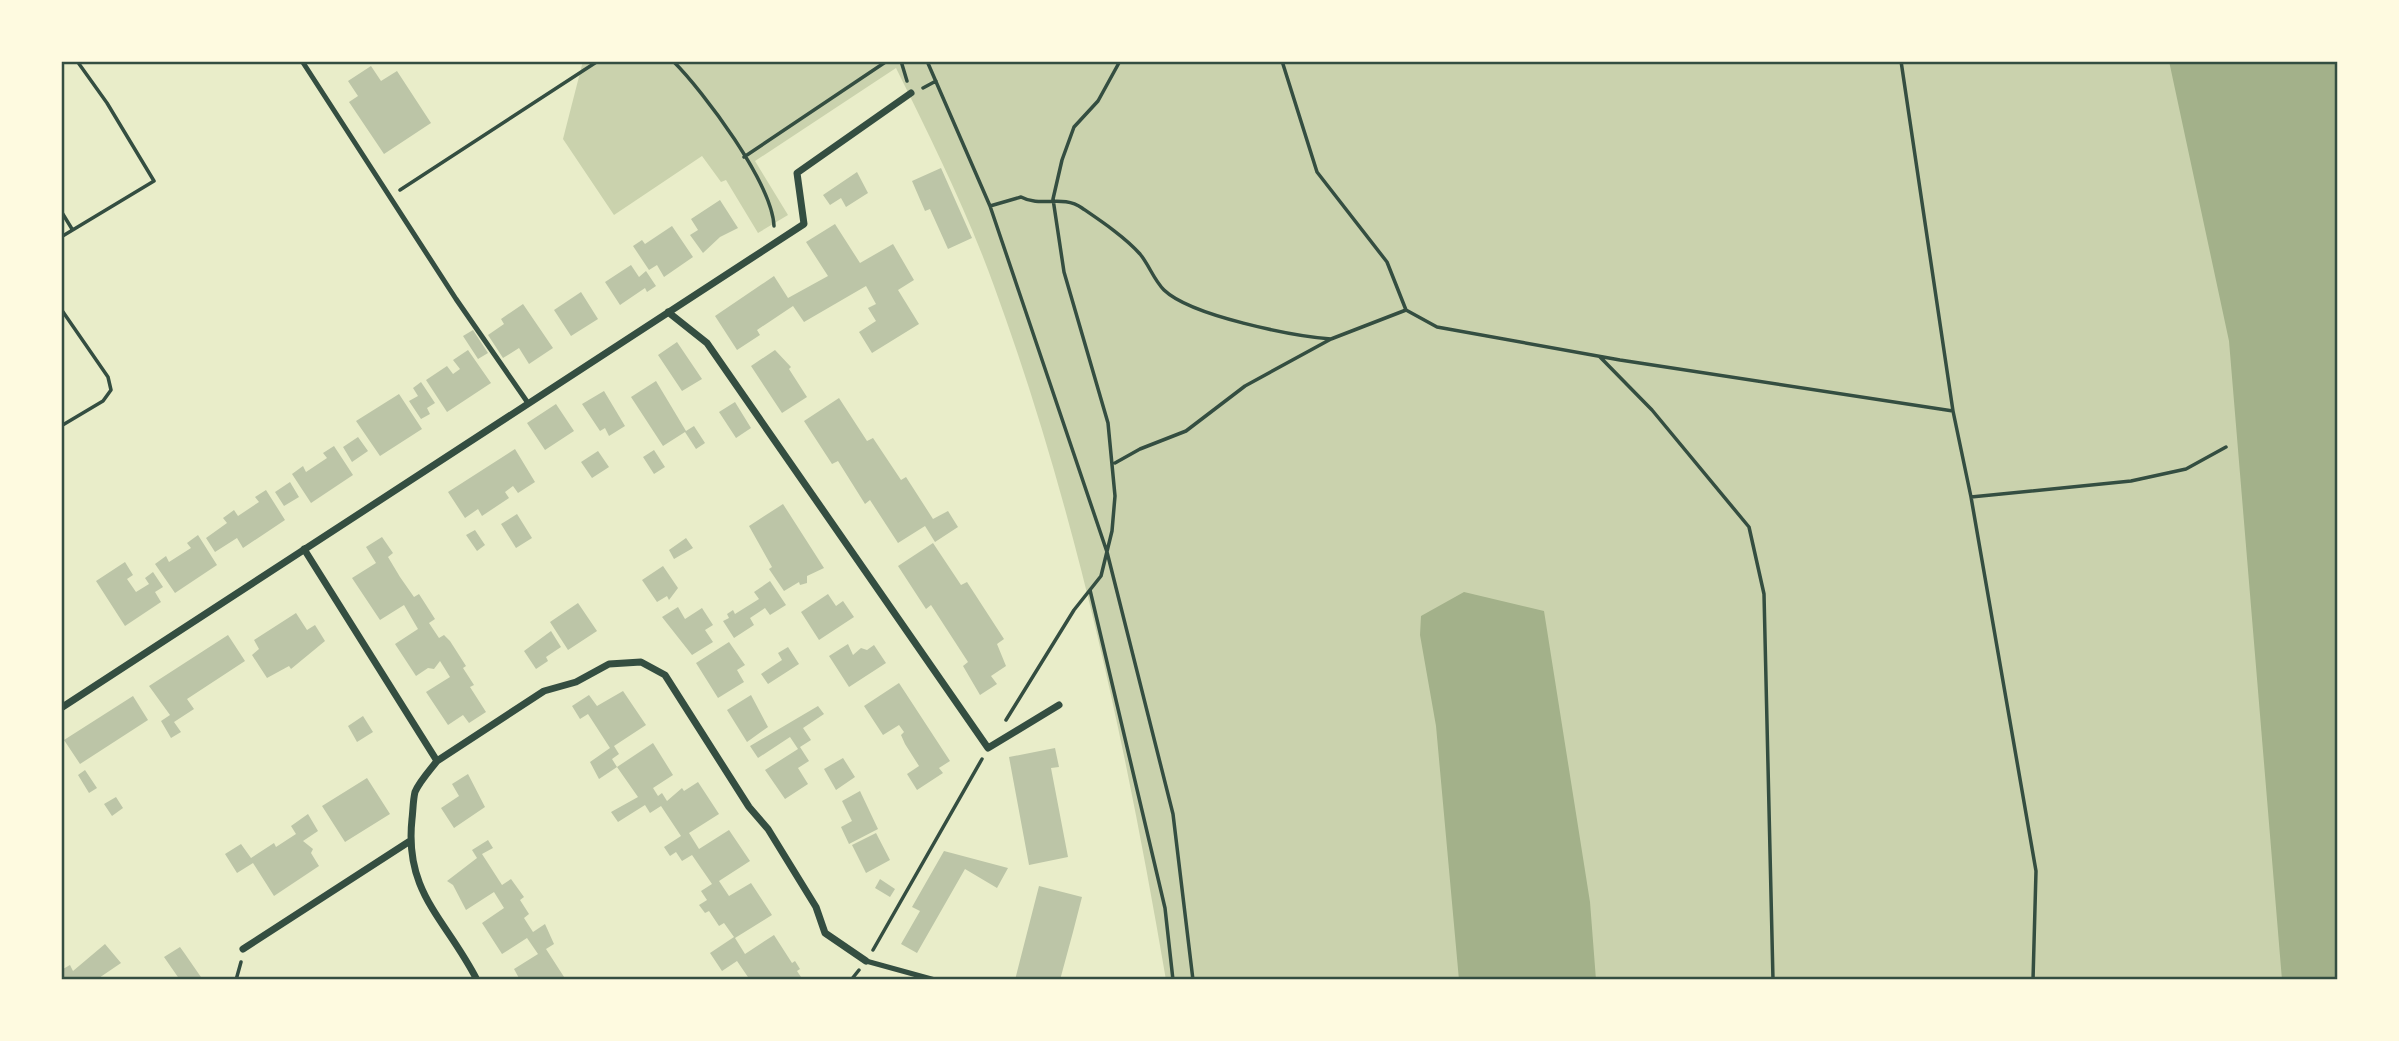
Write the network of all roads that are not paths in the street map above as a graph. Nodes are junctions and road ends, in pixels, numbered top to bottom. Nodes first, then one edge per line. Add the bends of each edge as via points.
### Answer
1 (302, 61) edge
2 (911, 93) road end
3 (668, 312) junction
4 (528, 403) junction
5 (304, 548) junction
6 (1059, 705) dead end
7 (61, 708) edge
8 (437, 761) junction
9 (410, 841) junction
10 (243, 949) dead end
11 (866, 961) joint
12 (477, 980) edge
13 (935, 980) edge

1 - 4 lane
2 - 3 street via 797,173 804,224
3 - 4 street
3 - 6 street via 707,343 988,748
4 - 5 street
5 - 7 street
5 - 8 street
8 - 9 street via 415,791
8 - 11 street via 544,691 576,682 609,664 641,662 665,675 775,840 816,907 825,933
9 - 10 street
9 - 12 street via 413,868 424,897
11 - 13 lane

